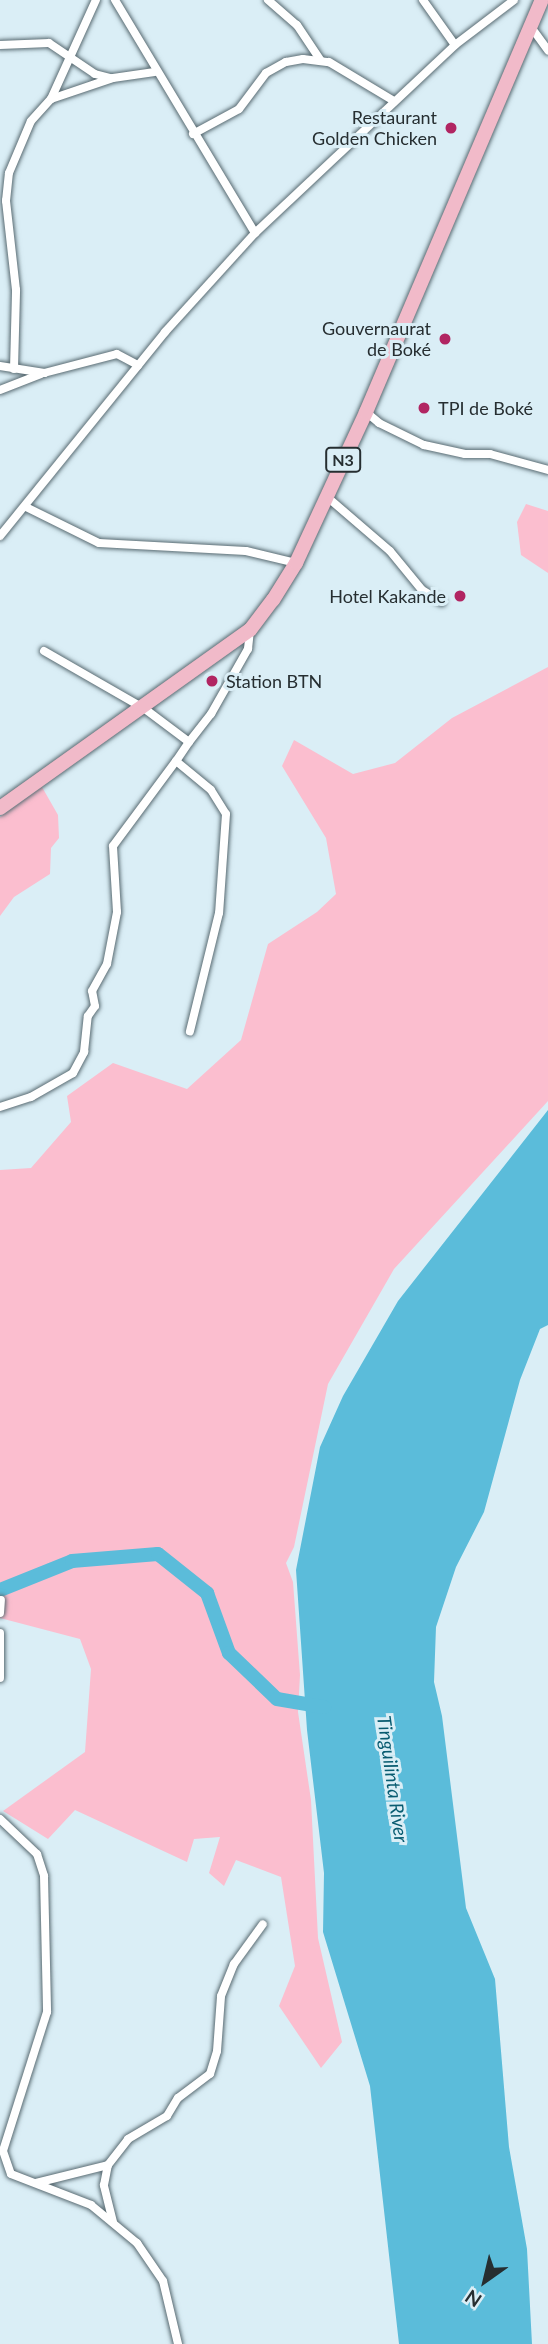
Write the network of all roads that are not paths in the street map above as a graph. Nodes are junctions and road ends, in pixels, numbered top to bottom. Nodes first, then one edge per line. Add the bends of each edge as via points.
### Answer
1 (96, 0) edge
2 (115, 0) edge
3 (268, 0) edge
4 (423, 0) edge
5 (514, 0) edge
6 (542, 0) edge
7 (531, 27) junction
8 (0, 45) edge
9 (455, 45) junction
10 (548, 50) edge
11 (71, 54) junction
12 (321, 61) junction
13 (155, 72) junction
14 (113, 78) junction
15 (51, 99) junction
16 (394, 101) junction
17 (193, 134) junction
18 (255, 233) junction
19 (138, 365) junction
20 (0, 366) edge
21 (14, 369) junction
22 (44, 373) junction
23 (0, 390) edge
24 (366, 412) junction
25 (548, 470) edge
26 (327, 496) junction
27 (26, 507) junction
28 (1, 533) edge
29 (296, 563) junction
30 (442, 602) dead end
31 (250, 630) junction
32 (44, 651) dead end
33 (145, 709) junction
34 (189, 742) junction
35 (176, 761) junction
36 (0, 808) edge
37 (190, 1031) dead end
38 (0, 1107) edge
39 (1, 1600) edge
40 (0, 1613) edge
41 (0, 1633) edge
42 (0, 1678) edge
43 (0, 1819) edge
44 (263, 1924) dead end
45 (108, 2165) junction
46 (35, 2183) junction
47 (113, 2222) junction
48 (178, 2344) edge

1 - 11 street
2 - 13 street
3 - 12 street via 297,25
4 - 9 street
5 - 9 street
6 - 7 highway, N3
7 - 10 street
7 - 24 highway, N3
8 - 11 street via 49,43
9 - 16 street
11 - 14 street via 95,74
11 - 15 street
12 - 16 street
12 - 17 street via 286,62 266,73 239,109
13 - 14 street
13 - 17 street
14 - 15 street
15 - 21 street via 32,119 9,173 6,201 18,349
16 - 18 street
17 - 18 street
18 - 19 street
19 - 22 street via 117,354
19 - 27 street
20 - 21 street
21 - 22 street
22 - 23 street
24 - 25 street via 424,444 465,454 490,454
24 - 26 highway, N3
26 - 29 highway, N3
26 - 30 street via 390,551 422,590
27 - 28 street
27 - 29 street via 99,543 246,551
29 - 31 highway, N3
31 - 33 highway, N3
31 - 34 street via 248,649 211,714
32 - 33 street
33 - 34 street
33 - 36 highway, N3
34 - 35 street
35 - 37 street via 211,790 226,814 219,913
35 - 38 street via 113,846 117,912 107,964 92,990 95,1006 88,1016 84,1052 73,1073 31,1097
39 - 40 street
41 - 42 street
43 - 46 street via 37,1854 44,1876 47,2012 3,2151 11,2174
44 - 45 street via 234,1965 221,1996 217,2051 210,2074 178,2098 167,2116 128,2139
45 - 46 street
45 - 47 street via 104,2185
46 - 47 street via 91,2205
47 - 48 street via 137,2243 163,2281

